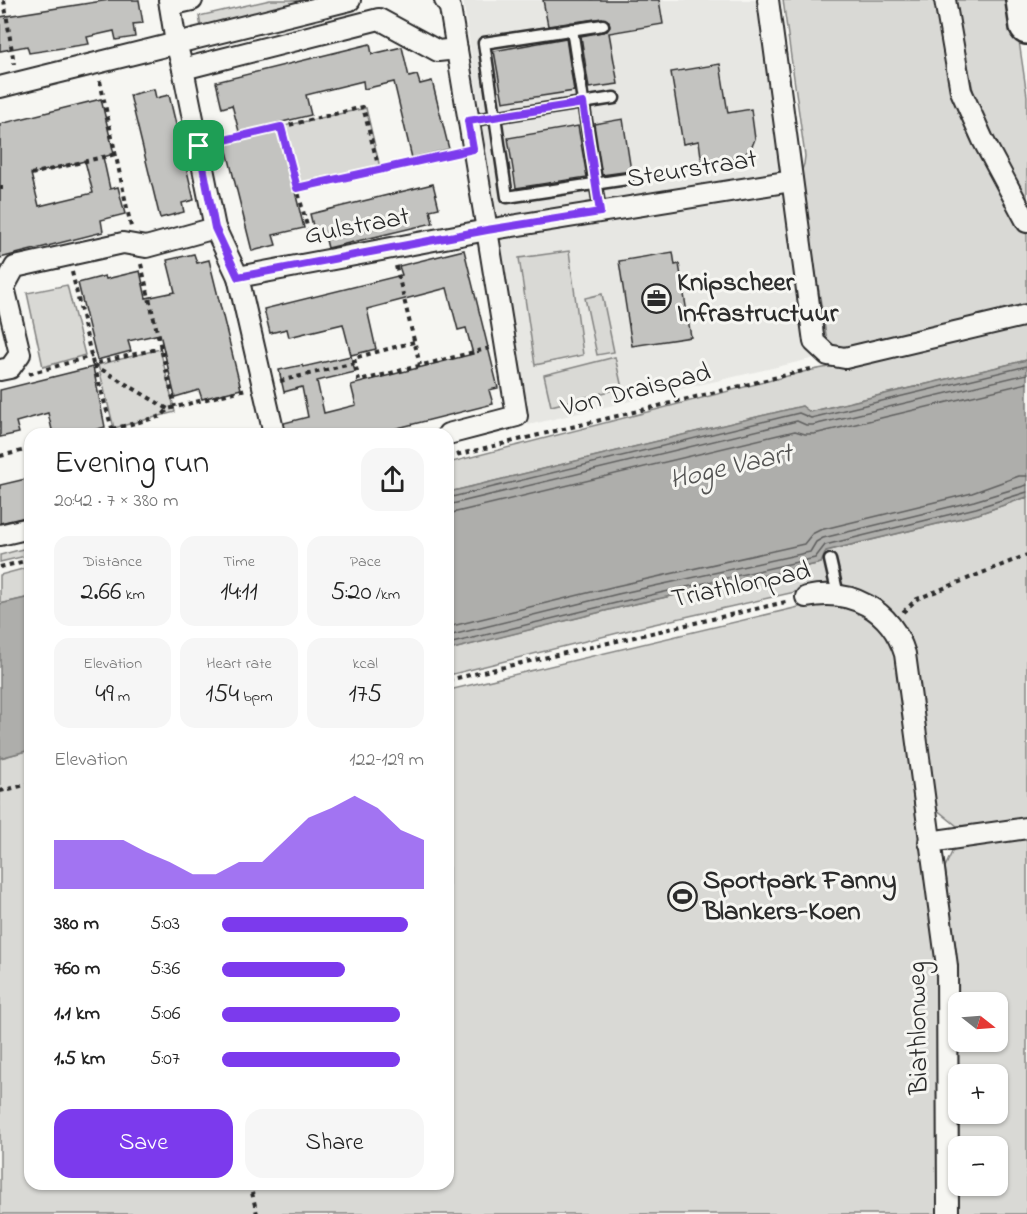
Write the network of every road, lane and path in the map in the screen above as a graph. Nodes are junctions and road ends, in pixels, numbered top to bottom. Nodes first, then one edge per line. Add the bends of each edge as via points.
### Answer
1 (4, 0) edge
2 (192, 0) edge
3 (350, 0) edge
4 (445, 0) edge
5 (768, 0) edge
6 (945, 0) edge
7 (1023, 0) edge
8 (169, 2) edge
9 (603, 24) dead end
10 (1027, 27) edge
11 (572, 29) junction
12 (176, 43) junction
13 (457, 49) junction
14 (96, 63) junction
15 (183, 69) junction
16 (9, 85) edge
17 (614, 98) dead end
18 (583, 103) junction
19 (495, 117) junction
20 (468, 121) junction
21 (281, 127) junction
22 (199, 146) junction
23 (473, 149) junction
24 (116, 154) junction
25 (379, 169) junction
26 (31, 174) dead end
27 (627, 179) dead end
28 (792, 181) junction
29 (595, 184) junction
30 (297, 188) junction
31 (600, 212) junction
32 (1027, 222) edge
33 (215, 228) junction
34 (487, 230) junction
35 (136, 245) junction
36 (392, 248) junction
37 (316, 262) junction
38 (71, 268) dead end
39 (238, 277) junction
40 (1027, 315) edge
41 (414, 342) junction
42 (505, 345) junction
43 (161, 348) junction
44 (828, 355) junction
45 (92, 356) junction
46 (355, 363) junction
47 (93, 364) junction
48 (420, 365) junction
49 (7, 367) edge
50 (263, 385) junction
51 (175, 407) junction
52 (168, 409) junction
53 (112, 428) edge
54 (116, 428) edge
55 (273, 428) edge
56 (454, 432) edge
57 (24, 450) edge
58 (0, 456) edge
59 (454, 456) edge
60 (24, 529) edge
61 (0, 535) edge
62 (1027, 555) edge
63 (830, 560) dead end
64 (24, 561) edge
65 (0, 567) edge
66 (838, 595) junction
67 (806, 597) joint
68 (902, 613) dead end
69 (454, 679) edge
70 (24, 785) edge
71 (0, 791) edge
72 (1027, 828) edge
73 (929, 842) junction
74 (251, 1190) edge
75 (257, 1214) edge
76 (948, 1214) edge

1 - 16 path
2 - 8 street
3 - 12 street
4 - 13 street
5 - 28 street, Steurstraat
6 - 32 street via 962,91 982,140
7 - 10 highway
8 - 12 street
9 - 11 lane, Steurstraat
11 - 18 lane, Steurstraat
11 - 19 lane, Steurstraat via 484,43
12 - 14 street
12 - 15 street
13 - 15 street via 438,51 379,19
13 - 20 street
14 - 16 street
14 - 24 path
15 - 22 street
17 - 18 lane
18 - 19 lane
18 - 29 lane, Steurstraat
19 - 20 lane
19 - 29 lane, Steurstraat via 507,198
20 - 23 street
21 - 22 path
21 - 25 path via 363,107
21 - 30 path
22 - 33 street
23 - 25 path
23 - 34 street
24 - 26 path
24 - 35 path
25 - 30 path
27 - 29 lane, Steurstraat
28 - 31 street, Steurstraat
28 - 44 street, Steurstraat via 814,342
29 - 31 lane, Steurstraat
30 - 37 path
31 - 34 street, Steurstraat
33 - 35 street via 146,247
33 - 39 street
34 - 36 street, Gulstraat
34 - 42 street
35 - 43 path
35 - 49 street via 123,243 15,267 4,287 20,354
36 - 37 street, Gulstraat
36 - 41 path
37 - 39 street, Gulstraat
38 - 45 path
39 - 50 street
40 - 44 street via 845,358
41 - 46 path via 354,358
41 - 48 path
42 - 48 path
42 - 56 street via 517,416
43 - 47 path
43 - 51 path
44 - 59 path, Von Draispad via 818,367
45 - 47 path
45 - 49 path via 28,375
46 - 48 path via 359,381
46 - 50 path
47 - 52 path
47 - 53 path
50 - 51 path
50 - 55 street
51 - 52 path
52 - 54 path via 162,416
57 - 58 path
60 - 61 street
62 - 68 path via 917,599
63 - 66 lane
64 - 65 path
66 - 67 street, Triathlonpad
66 - 73 street, Triathlonpad via 873,608 901,642
67 - 69 path, Triathlonpad
70 - 71 path
72 - 73 street
73 - 76 street, Biathlonweg via 947,966
74 - 75 path

